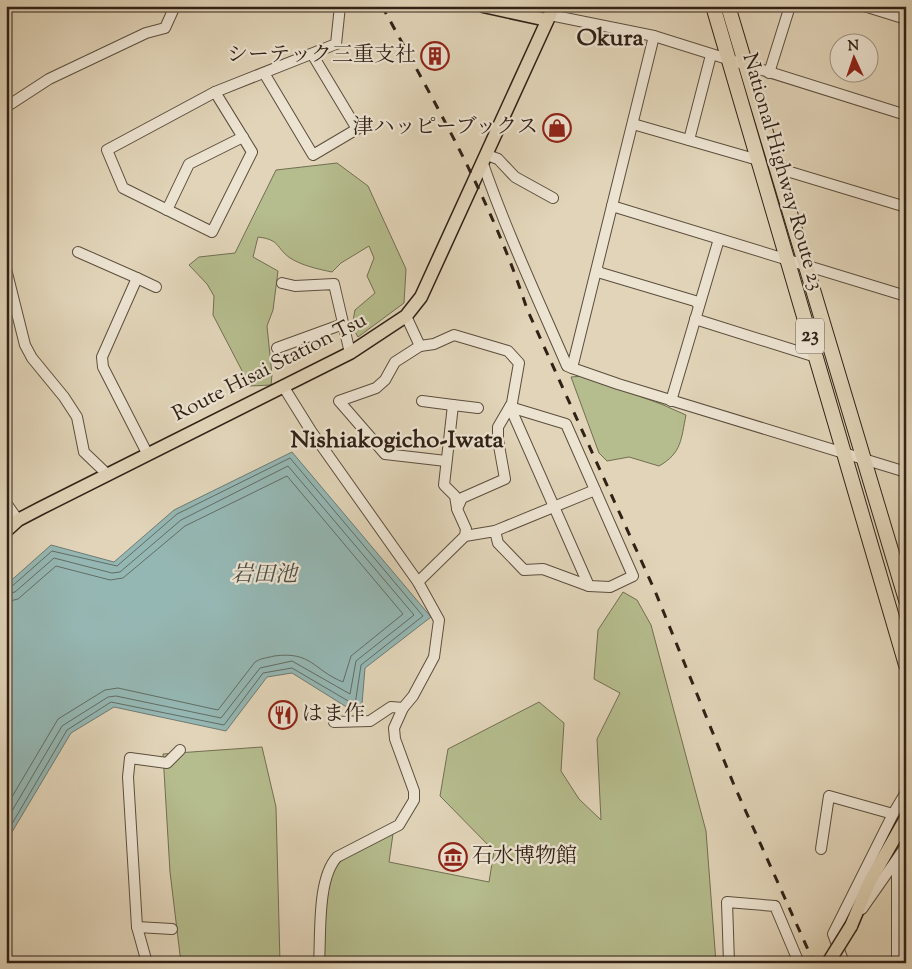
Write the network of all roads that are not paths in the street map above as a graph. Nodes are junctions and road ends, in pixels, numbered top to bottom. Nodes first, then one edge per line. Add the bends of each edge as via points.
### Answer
1 (175, 6) edge
2 (340, 6) edge
3 (483, 6) edge
4 (713, 6) edge
5 (728, 6) edge
6 (790, 6) edge
7 (864, 6) edge
8 (550, 14) edge
9 (906, 19) edge
10 (654, 36) junction
11 (312, 54) junction
12 (711, 55) junction
13 (729, 60) junction
14 (746, 66) junction
15 (264, 73) junction
16 (769, 73) junction
17 (215, 92) junction
18 (6, 107) edge
19 (906, 115) edge
20 (633, 124) junction
21 (243, 137) junction
22 (690, 140) junction
23 (485, 159) junction
24 (758, 160) junction
25 (777, 168) junction
26 (552, 198) dead end
27 (612, 206) junction
28 (906, 207) edge
29 (167, 210) junction
30 (719, 239) junction
31 (78, 252) dead end
32 (787, 260) junction
33 (804, 265) junction
34 (6, 269) edge
35 (597, 270) junction
36 (136, 278) junction
37 (282, 284) dead end
38 (156, 287) dead end
39 (906, 296) edge
40 (699, 305) junction
41 (406, 316) junction
42 (696, 319) junction
43 (343, 324) junction
44 (420, 346) junction
45 (277, 348) dead end
46 (350, 353) junction
47 (816, 357) junction
48 (572, 368) junction
49 (283, 386) junction
50 (671, 400) junction
51 (422, 401) dead end
52 (452, 405) junction
53 (510, 407) junction
54 (478, 408) dead end
55 (148, 454) junction
56 (844, 454) junction
57 (864, 460) junction
58 (446, 461) junction
59 (906, 472) edge
60 (107, 474) junction
61 (594, 490) junction
62 (6, 503) edge
63 (554, 507) junction
64 (458, 509) junction
65 (18, 520) junction
66 (6, 531) edge
67 (496, 531) junction
68 (465, 536) junction
69 (418, 582) junction
70 (589, 586) junction
71 (905, 589) edge
72 (906, 665) edge
73 (403, 708) junction
74 (334, 722) dead end
75 (180, 750) dead end
76 (906, 792) edge
77 (893, 814) junction
78 (906, 818) edge
79 (906, 846) edge
80 (821, 849) dead end
81 (897, 860) junction
82 (858, 914) junction
83 (137, 927) junction
84 (172, 929) dead end
85 (147, 963) edge
86 (319, 963) edge
87 (729, 963) edge
88 (799, 963) edge
89 (828, 963) edge
90 (844, 963) edge
91 (896, 963) edge

1 - 18 street via 166,28 146,33 49,79
2 - 11 street via 336,44
3 - 8 main road
4 - 13 highway, National Highway Route 23 / 23
5 - 14 highway, National Highway Route 23 / 23
6 - 16 street
7 - 9 street
8 - 10 street
8 - 23 main road, Route Hisai Station Tsu
10 - 12 street
10 - 20 street
11 - 15 street
11 - 15 street via 357,129 313,155
12 - 13 street
12 - 22 street
13 - 14 street
13 - 24 highway, National Highway Route 23 / 23
14 - 16 street
14 - 25 highway, National Highway Route 23 / 23
15 - 17 street
16 - 19 street
17 - 21 street
17 - 29 street via 107,150 123,188
20 - 22 street
20 - 27 street
21 - 29 street via 189,164
21 - 29 street via 252,152 212,232
22 - 24 street
23 - 26 street via 498,159 515,177
23 - 41 main road, Route Hisai Station Tsu via 421,297
23 - 48 street via 504,221 567,366
24 - 32 highway, National Highway Route 23 / 23
25 - 28 street
25 - 33 highway, National Highway Route 23 / 23
27 - 30 street
27 - 35 street
30 - 32 street
30 - 40 street
31 - 36 street
32 - 33 street
32 - 47 highway, National Highway Route 23 / 23
33 - 39 street
33 - 57 highway, National Highway Route 23 / 23
34 - 60 street via 25,345 77,417 84,452
35 - 40 street
35 - 48 street
36 - 38 street
36 - 55 street via 102,357 103,367
37 - 43 street via 334,284
40 - 42 street
41 - 44 street
41 - 46 main road, Route Hisai Station Tsu
42 - 47 street
42 - 50 street
43 - 45 street
43 - 46 street
44 - 53 street via 454,335 508,351 519,363
44 - 58 street via 395,362 385,380 376,388 339,401 385,454
46 - 49 main road, Route Hisai Station Tsu
47 - 56 highway, National Highway Route 23 / 23
48 - 50 street
49 - 55 main road, Route Hisai Station Tsu
49 - 69 street
50 - 56 street
51 - 52 street
52 - 54 street
52 - 58 street
53 - 61 street via 566,424
53 - 63 street
53 - 64 street via 497,434 505,479 462,498
55 - 60 main road, Route Hisai Station Tsu
56 - 57 street
56 - 72 highway, National Highway Route 23 / 23
57 - 59 street
57 - 71 highway, National Highway Route 23 / 23
58 - 64 street via 444,485 456,496
60 - 65 main road, Route Hisai Station Tsu
61 - 63 street
61 - 70 street via 633,576 610,588
62 - 65 street
63 - 67 street
63 - 70 street
64 - 68 street via 466,529
65 - 66 main road, Route Hisai Station Tsu
67 - 68 street
67 - 70 street via 498,543 524,570 544,570
68 - 69 street
69 - 73 street via 436,611 439,630 434,657
73 - 74 street via 391,707 370,721
73 - 86 street via 394,728 395,740 414,791 414,800 399,825 338,857 331,864 323,894
75 - 83 street via 167,763 130,758 128,777
76 - 77 street
77 - 80 street via 829,796
77 - 90 street via 833,934
78 - 82 main road via 869,883
79 - 81 street
81 - 82 street
81 - 91 street
82 - 89 main road, bridge
83 - 84 street
83 - 85 street
87 - 88 street via 727,902 775,906

